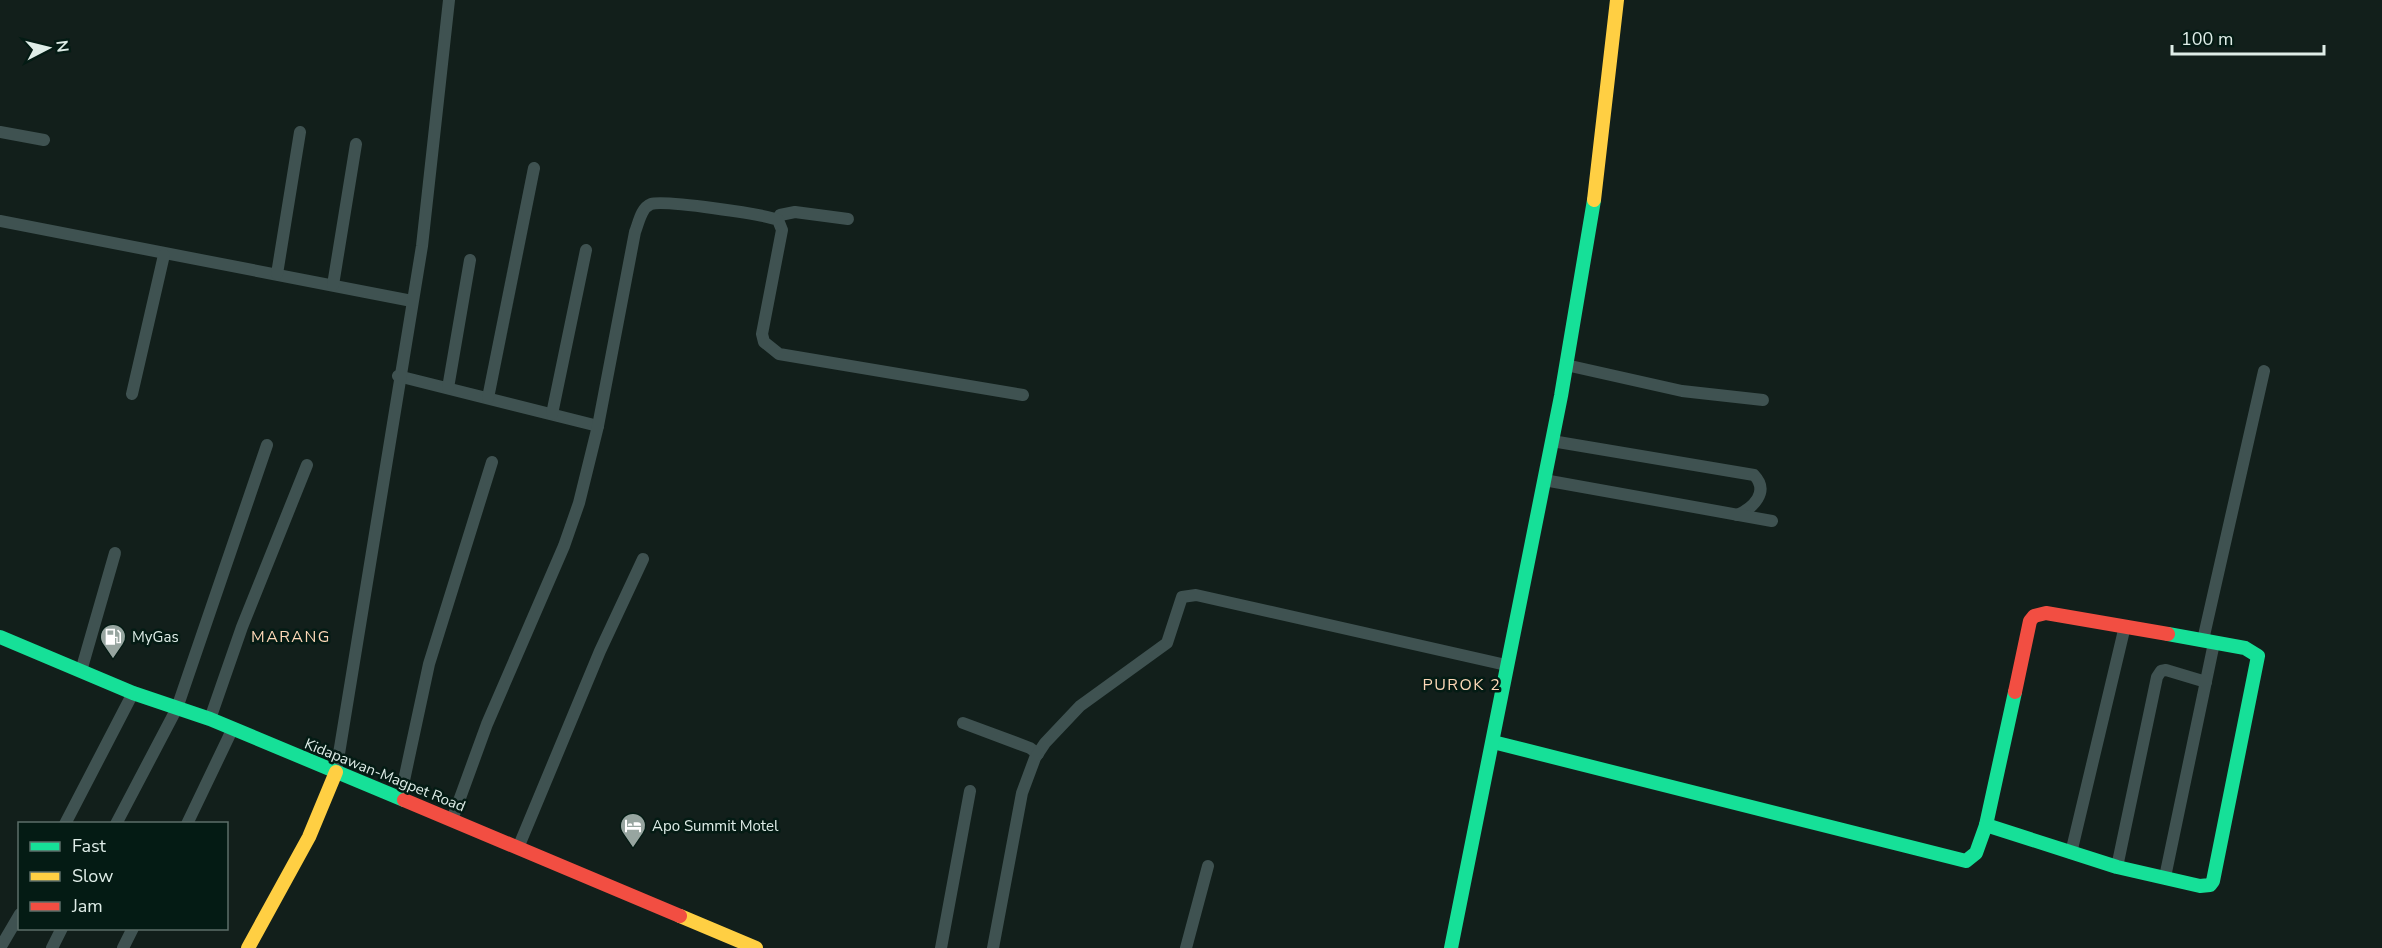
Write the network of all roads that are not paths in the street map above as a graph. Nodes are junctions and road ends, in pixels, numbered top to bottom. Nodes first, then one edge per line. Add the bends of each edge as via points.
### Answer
1 (449, 0) edge
2 (1617, 0) edge
3 (0, 132) edge
4 (300, 132) dead end
5 (44, 140) dead end
6 (356, 144) dead end
7 (534, 168) dead end
8 (848, 219) dead end
9 (0, 220) edge
10 (778, 220) junction
11 (586, 250) dead end
12 (164, 255) junction
13 (471, 260) dead end
14 (277, 274) junction
15 (333, 285) junction
16 (412, 302) junction
17 (1566, 365) junction
18 (2264, 371) dead end
19 (398, 376) junction
20 (448, 388) junction
21 (132, 394) dead end
22 (1023, 394) dead end
23 (488, 398) junction
24 (1763, 399) dead end
25 (552, 414) junction
26 (598, 426) junction
27 (1552, 441) junction
28 (267, 445) dead end
29 (492, 462) dead end
30 (307, 465) dead end
31 (1544, 480) junction
32 (1737, 515) junction
33 (1772, 521) dead end
34 (115, 553) dead end
35 (643, 559) dead end
36 (2125, 626) junction
37 (0, 638) edge
38 (2209, 642) junction
39 (1506, 665) junction
40 (81, 671) junction
41 (2206, 682) junction
42 (133, 693) junction
43 (177, 708) junction
44 (210, 719) junction
45 (963, 723) dead end
46 (232, 730) junction
47 (1493, 742) junction
48 (1038, 754) junction
49 (336, 772) junction
50 (970, 791) dead end
51 (400, 799) junction
52 (452, 820) junction
53 (66, 822) edge
54 (117, 822) edge
55 (188, 822) edge
56 (1986, 825) junction
57 (519, 848) junction
58 (2071, 853) junction
59 (1208, 867) dead end
60 (2117, 867) junction
61 (2164, 878) junction
62 (18, 917) edge
63 (61, 930) edge
64 (132, 930) edge
65 (0, 948) edge
66 (52, 948) edge
67 (123, 948) edge
68 (248, 948) edge
69 (756, 948) edge
70 (941, 948) edge
71 (993, 948) edge
72 (1186, 948) edge
73 (1451, 948) edge

1 - 16 street via 422,246
2 - 17 street via 1596,189
3 - 5 street
4 - 14 street
6 - 15 street
7 - 23 street
8 - 10 street via 795,212 780,215
9 - 12 street
10 - 22 street via 782,230 762,328 764,342 770,348 779,354
10 - 26 street via 666,203 649,205 643,211 635,232
11 - 25 street
12 - 14 street
12 - 21 street
13 - 20 street
14 - 15 street
15 - 16 street
16 - 19 street
17 - 24 street via 1682,391
17 - 27 street
18 - 38 street
19 - 20 street
19 - 49 street
20 - 23 street
23 - 25 street
25 - 26 street
26 - 52 street via 564,546 487,724
27 - 31 street
27 - 32 street via 1754,475 1759,497 1750,510
28 - 43 street
29 - 51 street via 429,664
30 - 44 street
31 - 32 street
31 - 39 street
32 - 33 street
34 - 40 street
35 - 57 street via 600,651
36 - 38 street
36 - 56 street via 2046,613 2030,621
36 - 58 street
37 - 40 street, Kidapawan-Magpet Road
38 - 41 street
38 - 61 street via 2252,650 2259,661 2233,770 2213,881 2205,886
39 - 47 street
39 - 48 street via 1189,595 1179,602 1167,643 1089,699
40 - 42 street, Kidapawan-Magpet Road
41 - 60 street via 2166,670 2157,677
41 - 61 street
42 - 43 street, Kidapawan-Magpet Road
42 - 53 street
43 - 44 street, Kidapawan-Magpet Road
43 - 54 street
44 - 46 street, Kidapawan-Magpet Road
45 - 48 street
46 - 49 street, Kidapawan-Magpet Road
46 - 55 street
47 - 56 street via 1961,861 1970,860 1976,853
47 - 73 street
48 - 71 street via 1022,793
49 - 51 street, Kidapawan-Magpet Road
49 - 68 street via 309,837
50 - 70 street
51 - 52 street, Kidapawan-Magpet Road
52 - 57 street, Kidapawan-Magpet Road
56 - 58 street
57 - 69 street, Kidapawan-Magpet Road
58 - 60 street
59 - 72 street
60 - 61 street
62 - 65 street
63 - 66 street
64 - 67 street

